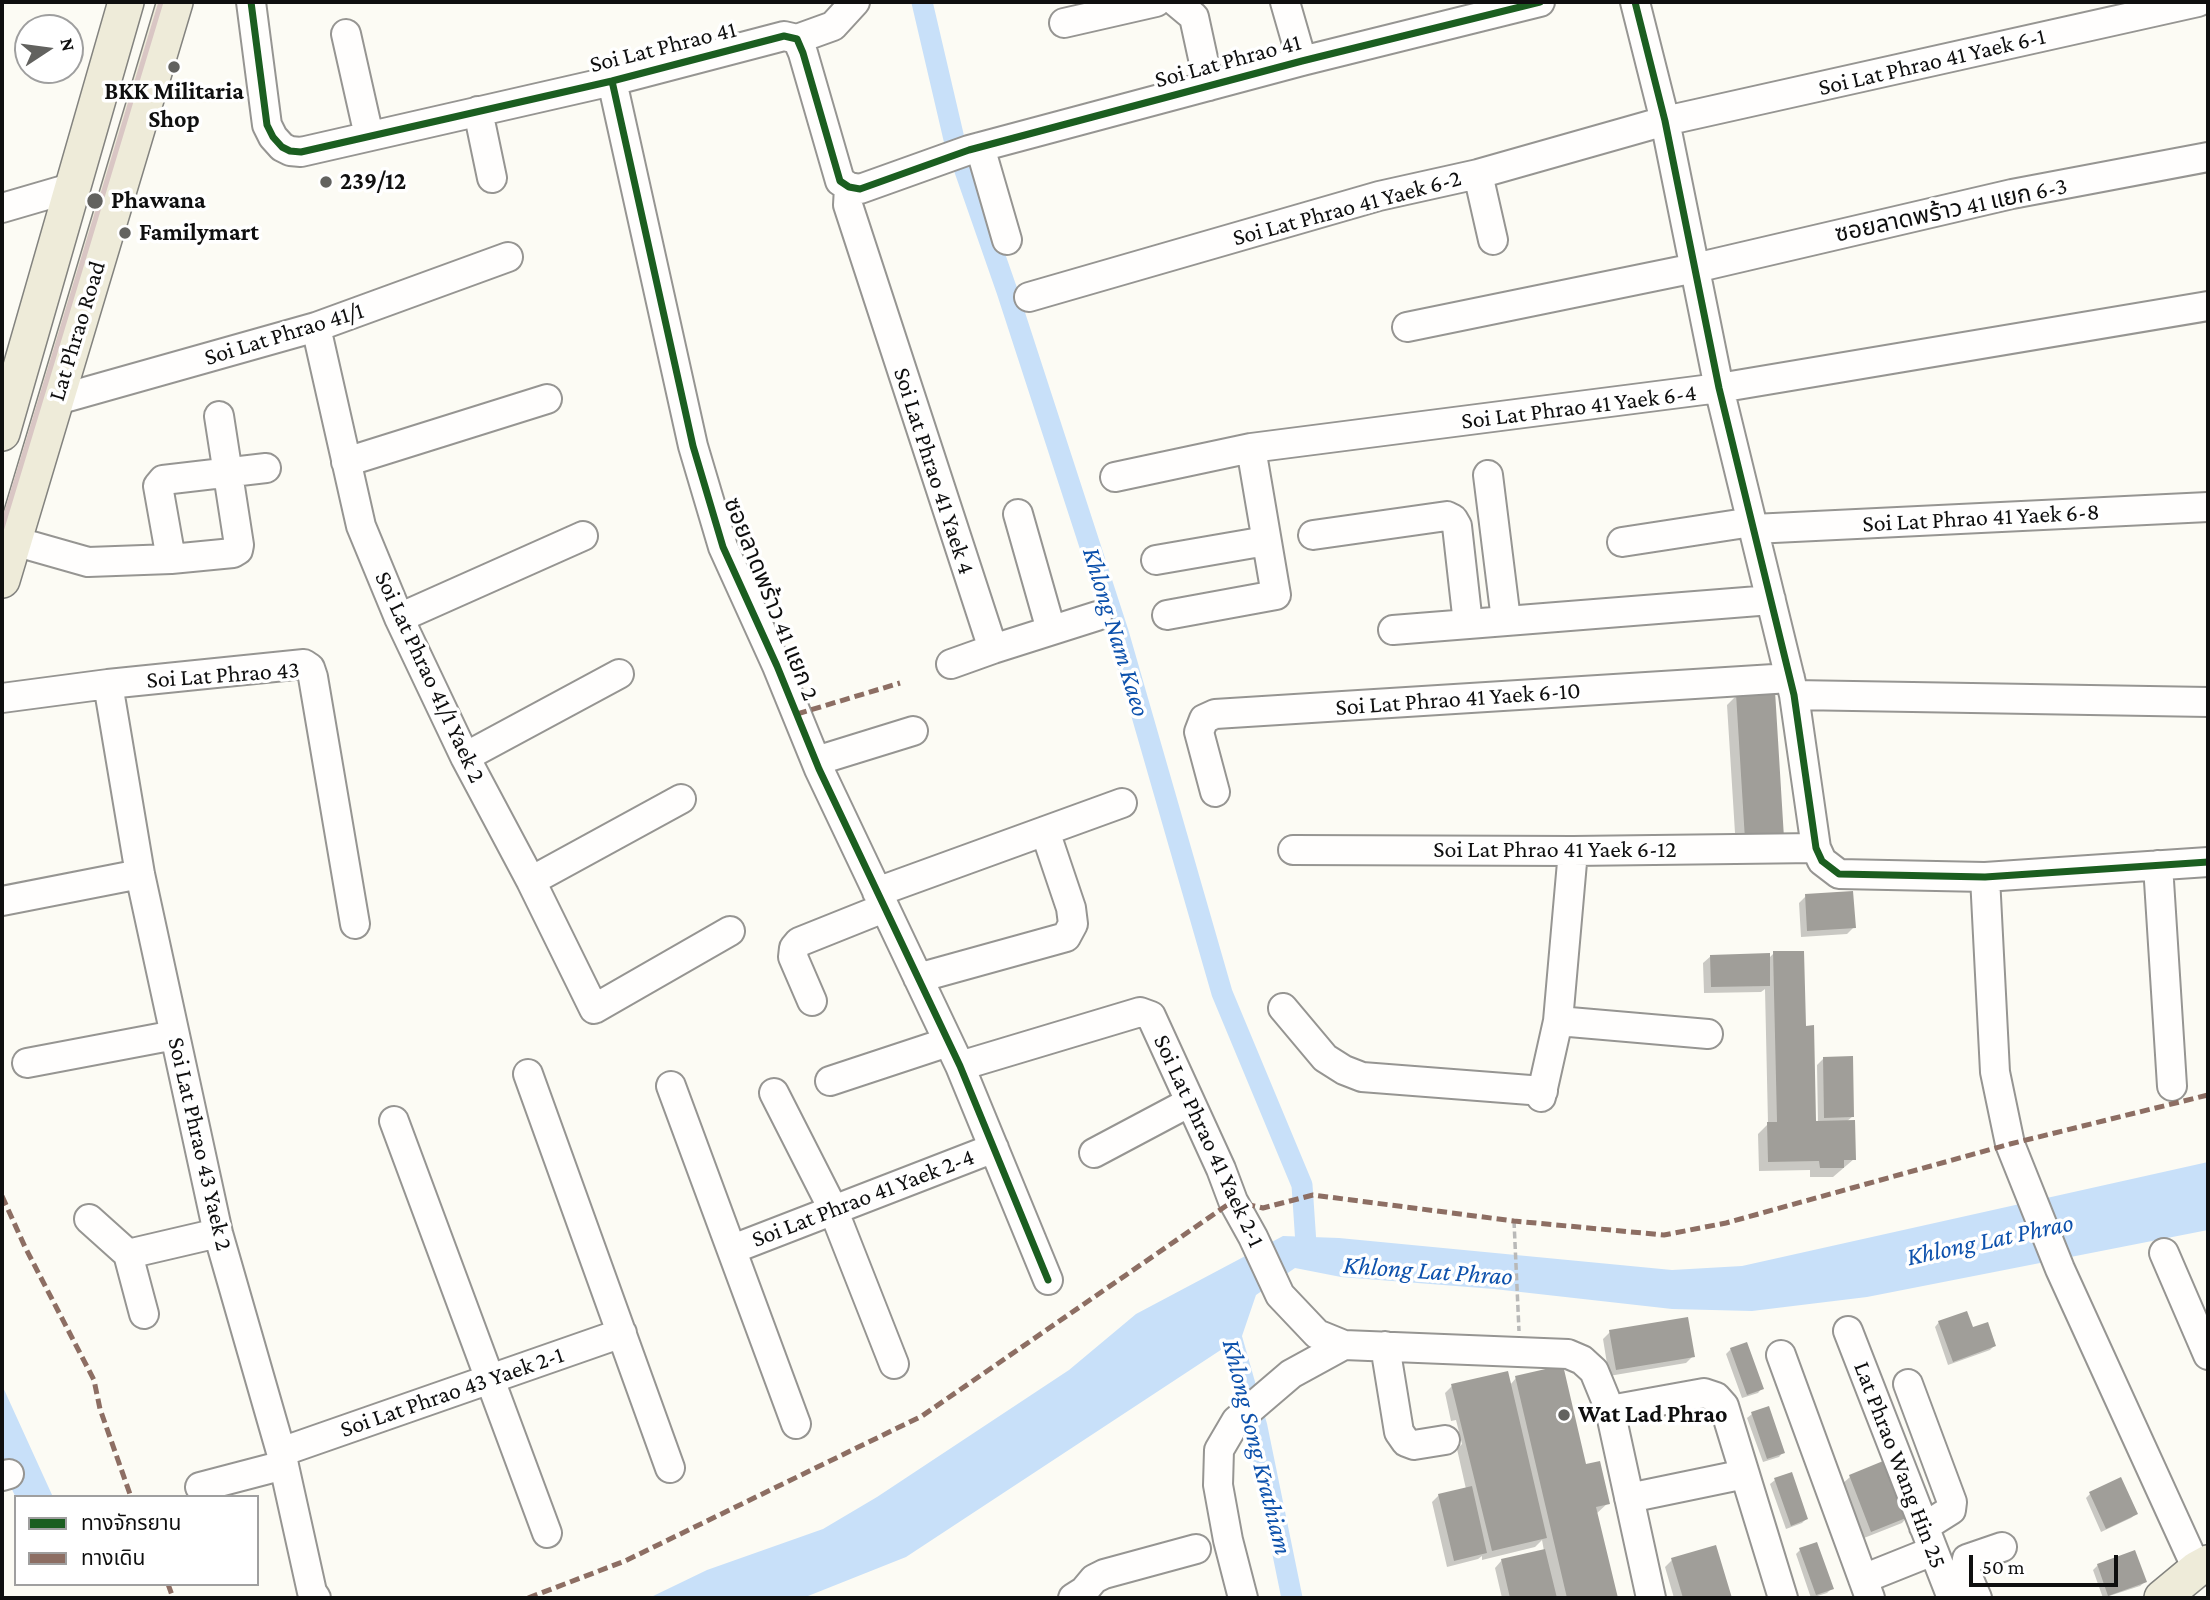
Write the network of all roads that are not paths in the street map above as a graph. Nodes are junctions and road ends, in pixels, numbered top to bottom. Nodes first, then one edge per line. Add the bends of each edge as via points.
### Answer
1 (126, 2) edge
2 (175, 2) edge
3 (251, 2) edge
4 (855, 2) edge
5 (1156, 2) edge
6 (1176, 2) edge
7 (1285, 2) edge
8 (1540, 2) edge
9 (1635, 2) edge
10 (2198, 2) edge
11 (1064, 23) dead end
12 (346, 34) dead end
13 (797, 40) junction
14 (1302, 61) junction
15 (612, 81) junction
16 (1209, 86) junction
17 (478, 111) junction
18 (1665, 121) junction
19 (369, 136) junction
20 (965, 152) junction
21 (2208, 157) edge
22 (1478, 174) junction
23 (492, 178) dead end
24 (74, 187) junction
25 (849, 187) junction
26 (2, 208) edge
27 (1007, 240) dead end
28 (1493, 240) dead end
29 (508, 257) dead end
30 (1695, 268) junction
31 (1029, 297) dead end
32 (2208, 306) edge
33 (316, 327) junction
34 (1408, 327) dead end
35 (1719, 388) junction
36 (57, 400) junction
37 (547, 400) dead end
38 (219, 416) dead end
39 (2, 433) edge
40 (1251, 448) junction
41 (346, 462) junction
42 (267, 468) dead end
43 (227, 474) junction
44 (1488, 475) dead end
45 (1115, 477) dead end
46 (2208, 507) edge
47 (1018, 514) dead end
48 (1753, 526) junction
49 (1313, 535) dead end
50 (583, 536) dead end
51 (14, 541) junction
52 (1266, 541) junction
53 (1622, 542) dead end
54 (171, 559) junction
55 (1156, 560) dead end
56 (2, 580) edge
57 (1771, 600) junction
58 (1167, 615) dead end
59 (1097, 616) dead end
60 (399, 618) junction
61 (1506, 620) junction
62 (1468, 624) junction
63 (1051, 630) junction
64 (1394, 630) dead end
65 (993, 649) junction
66 (951, 664) dead end
67 (619, 674) dead end
68 (108, 684) junction
69 (1792, 687) junction
70 (2, 698) edge
71 (2208, 702) edge
72 (913, 731) dead end
73 (465, 757) junction
74 (816, 761) junction
75 (1215, 792) dead end
76 (681, 799) dead end
77 (1122, 803) dead end
78 (1045, 831) junction
79 (1816, 848) junction
80 (1293, 850) dead end
81 (1573, 851) junction
82 (2208, 862) edge
83 (2158, 865) junction
84 (140, 874) junction
85 (1985, 877) junction
86 (531, 881) junction
87 (880, 900) junction
88 (2, 901) edge
89 (355, 925) dead end
90 (730, 931) dead end
91 (918, 978) junction
92 (812, 1001) dead end
93 (1283, 1008) dead end
94 (1558, 1021) junction
95 (1708, 1034) dead end
96 (175, 1035) junction
97 (954, 1054) junction
98 (27, 1063) dead end
99 (528, 1074) dead end
100 (830, 1080) dead end
101 (671, 1086) dead end
102 (2172, 1086) dead end
103 (774, 1093) dead end
104 (1190, 1102) junction
105 (394, 1121) dead end
106 (994, 1148) junction
107 (1094, 1153) dead end
108 (833, 1209) junction
109 (89, 1220) dead end
110 (218, 1233) junction
111 (733, 1249) junction
112 (2164, 1253) dead end
113 (128, 1254) junction
114 (1048, 1280) dead end
115 (145, 1314) dead end
116 (1849, 1331) dead end
117 (622, 1333) junction
118 (1343, 1345) junction
119 (1385, 1346) junction
120 (1781, 1355) dead end
121 (2208, 1355) edge
122 (894, 1364) dead end
123 (488, 1379) junction
124 (1908, 1384) dead end
125 (1610, 1410) junction
126 (796, 1424) dead end
127 (1446, 1440) dead end
128 (283, 1459) junction
129 (670, 1468) dead end
130 (1745, 1474) junction
131 (200, 1487) dead end
132 (1629, 1498) junction
133 (547, 1533) dead end
134 (1928, 1539) junction
135 (2002, 1547) dead end
136 (1196, 1549) dead end
137 (2203, 1566) edge
138 (1867, 1589) edge
139 (2168, 1596) edge
140 (316, 1598) edge
141 (1073, 1598) edge
142 (1243, 1598) edge
143 (1651, 1598) edge
144 (1783, 1598) edge
145 (1952, 1598) edge
146 (1977, 1598) edge

1 - 24 main road, Lat Phrao Road
2 - 36 main road, Lat Phrao Road
3 - 19 street, Soi Lat Phrao 41 via 267,124 273,138 282,147 301,152
4 - 13 street, Soi Lat Phrao 41 via 834,26
5 - 11 street
6 - 16 street via 1194,17
7 - 14 street
8 - 14 street, Soi Lat Phrao 41
9 - 18 street
10 - 18 street, Soi Lat Phrao 41 Yaek 6-1
12 - 19 street
13 - 15 street, Soi Lat Phrao 41 via 784,36
13 - 25 street via 840,181
14 - 16 street, Soi Lat Phrao 41
15 - 17 street, Soi Lat Phrao 41
15 - 74 street, ซอยลาดพร้าว 41 แยก 2 via 693,446 723,547
16 - 20 street, Soi Lat Phrao 41
17 - 19 street, Soi Lat Phrao 41
17 - 23 street
18 - 22 street, Soi Lat Phrao 41 Yaek 6-2
18 - 30 street
20 - 25 street, Soi Lat Phrao 41 via 860,189
20 - 27 street
21 - 30 street, ซอยลาดพร้าว 41 แยก 6-3 via 2012,194
22 - 28 street
22 - 31 street, Soi Lat Phrao 41 Yaek 6-2 via 1379,197
24 - 26 street
24 - 39 main road, Lat Phrao Road
25 - 65 street, Soi Lat Phrao 41 Yaek 4 via 848,205
29 - 33 street, Soi Lat Phrao 41/1
30 - 34 street, ซอยลาดพร้าว 41 แยก 6-3
30 - 35 street
32 - 35 street, Soi Lat Phrao 41 Yaek 6-4
33 - 36 street, Soi Lat Phrao 41/1
33 - 41 street, Soi Lat Phrao 41/1 Yaek 2
35 - 40 street, Soi Lat Phrao 41 Yaek 6-4
35 - 48 street
36 - 51 main road, Lat Phrao Road
37 - 41 street
38 - 43 street
40 - 45 street, Soi Lat Phrao 41 Yaek 6-4
40 - 52 street
41 - 60 street, Soi Lat Phrao 41/1 Yaek 2 via 361,526
42 - 43 street
43 - 54 street via 238,550
43 - 54 street via 170,478 158,486
44 - 61 street
46 - 48 street, Soi Lat Phrao 41 Yaek 6-8
47 - 63 street
48 - 53 street, Soi Lat Phrao 41 Yaek 6-8
48 - 57 street
49 - 62 street via 1447,516 1453,519
50 - 60 street
51 - 54 street via 88,562
51 - 56 main road, Lat Phrao Road
52 - 55 street
52 - 58 street via 1276,595
57 - 61 street
57 - 69 street
59 - 63 street
60 - 73 street, Soi Lat Phrao 41/1 Yaek 2
61 - 62 street
62 - 64 street
63 - 65 street
65 - 66 street
67 - 73 street
68 - 70 street, Soi Lat Phrao 43
68 - 84 street, Soi Lat Phrao 43 Yaek 2
68 - 89 street, Soi Lat Phrao 43 via 304,664 310,668
69 - 71 street
69 - 75 street, Soi Lat Phrao 41 Yaek 6-10 via 1215,714 1204,719 1199,732
69 - 79 street
72 - 74 street
73 - 86 street, Soi Lat Phrao 41/1 Yaek 2
74 - 87 street, ซอยลาดพร้าว 41 แยก 2
76 - 86 street
77 - 78 street
78 - 87 street
78 - 91 street via 1071,908 1073,924 1066,937
79 - 81 street, Soi Lat Phrao 41 Yaek 6-12
79 - 85 street via 1822,861 1839,874
80 - 81 street, Soi Lat Phrao 41 Yaek 6-12
81 - 94 street
82 - 83 street
83 - 85 street
83 - 102 street
84 - 88 street
84 - 96 street, Soi Lat Phrao 43 Yaek 2
85 - 137 street via 1995,1072 2010,1144 2060,1269
86 - 90 street, Soi Lat Phrao 41/1 Yaek 2 via 594,1009
87 - 91 street, ซอยลาดพร้าว 41 แยก 2
87 - 92 street via 793,948
91 - 97 street, ซอยลาดพร้าว 41 แยก 2
93 - 94 street via 1325,1058 1362,1077 1542,1094
94 - 95 street
96 - 98 street
96 - 110 street, Soi Lat Phrao 43 Yaek 2
97 - 100 street, Soi Lat Phrao 41 Yaek 2-1
97 - 104 street, Soi Lat Phrao 41 Yaek 2-1 via 1140,1012 1151,1016
97 - 106 street, ซอยลาดพร้าว 41 แยก 2
99 - 117 street
101 - 111 street
103 - 108 street
104 - 107 street
104 - 118 street, Soi Lat Phrao 41 Yaek 2-1 via 1280,1295 1317,1334
105 - 123 street
106 - 108 street, Soi Lat Phrao 41 Yaek 2-4
106 - 114 street, ซอยลาดพร้าว 41 แยก 2
108 - 111 street, Soi Lat Phrao 41 Yaek 2-4
108 - 122 street
109 - 113 street
110 - 113 street
110 - 128 street, Soi Lat Phrao 43 Yaek 2
111 - 126 street
112 - 121 street
113 - 115 street
116 - 134 street, Lat Phrao Wang Hin 25
117 - 123 street, Soi Lat Phrao 43 Yaek 2-1
117 - 129 street
118 - 119 street
118 - 142 street via 1291,1374 1236,1422 1219,1450 1219,1485
119 - 125 street via 1567,1353 1594,1371
119 - 127 street via 1399,1433 1414,1445
120 - 138 street
123 - 128 street, Soi Lat Phrao 43 Yaek 2-1
123 - 133 street
124 - 134 street via 1952,1502 1951,1510
125 - 130 street via 1704,1393 1716,1397 1724,1406
125 - 132 street
128 - 131 street, Soi Lat Phrao 43 Yaek 2-1
128 - 140 street, Soi Lat Phrao 43 Yaek 2
130 - 132 street
130 - 144 street
132 - 143 street
134 - 138 street
134 - 145 street, Lat Phrao Wang Hin 25
135 - 146 street via 1967,1559 1965,1570
136 - 141 street via 1104,1574
137 - 139 main road

